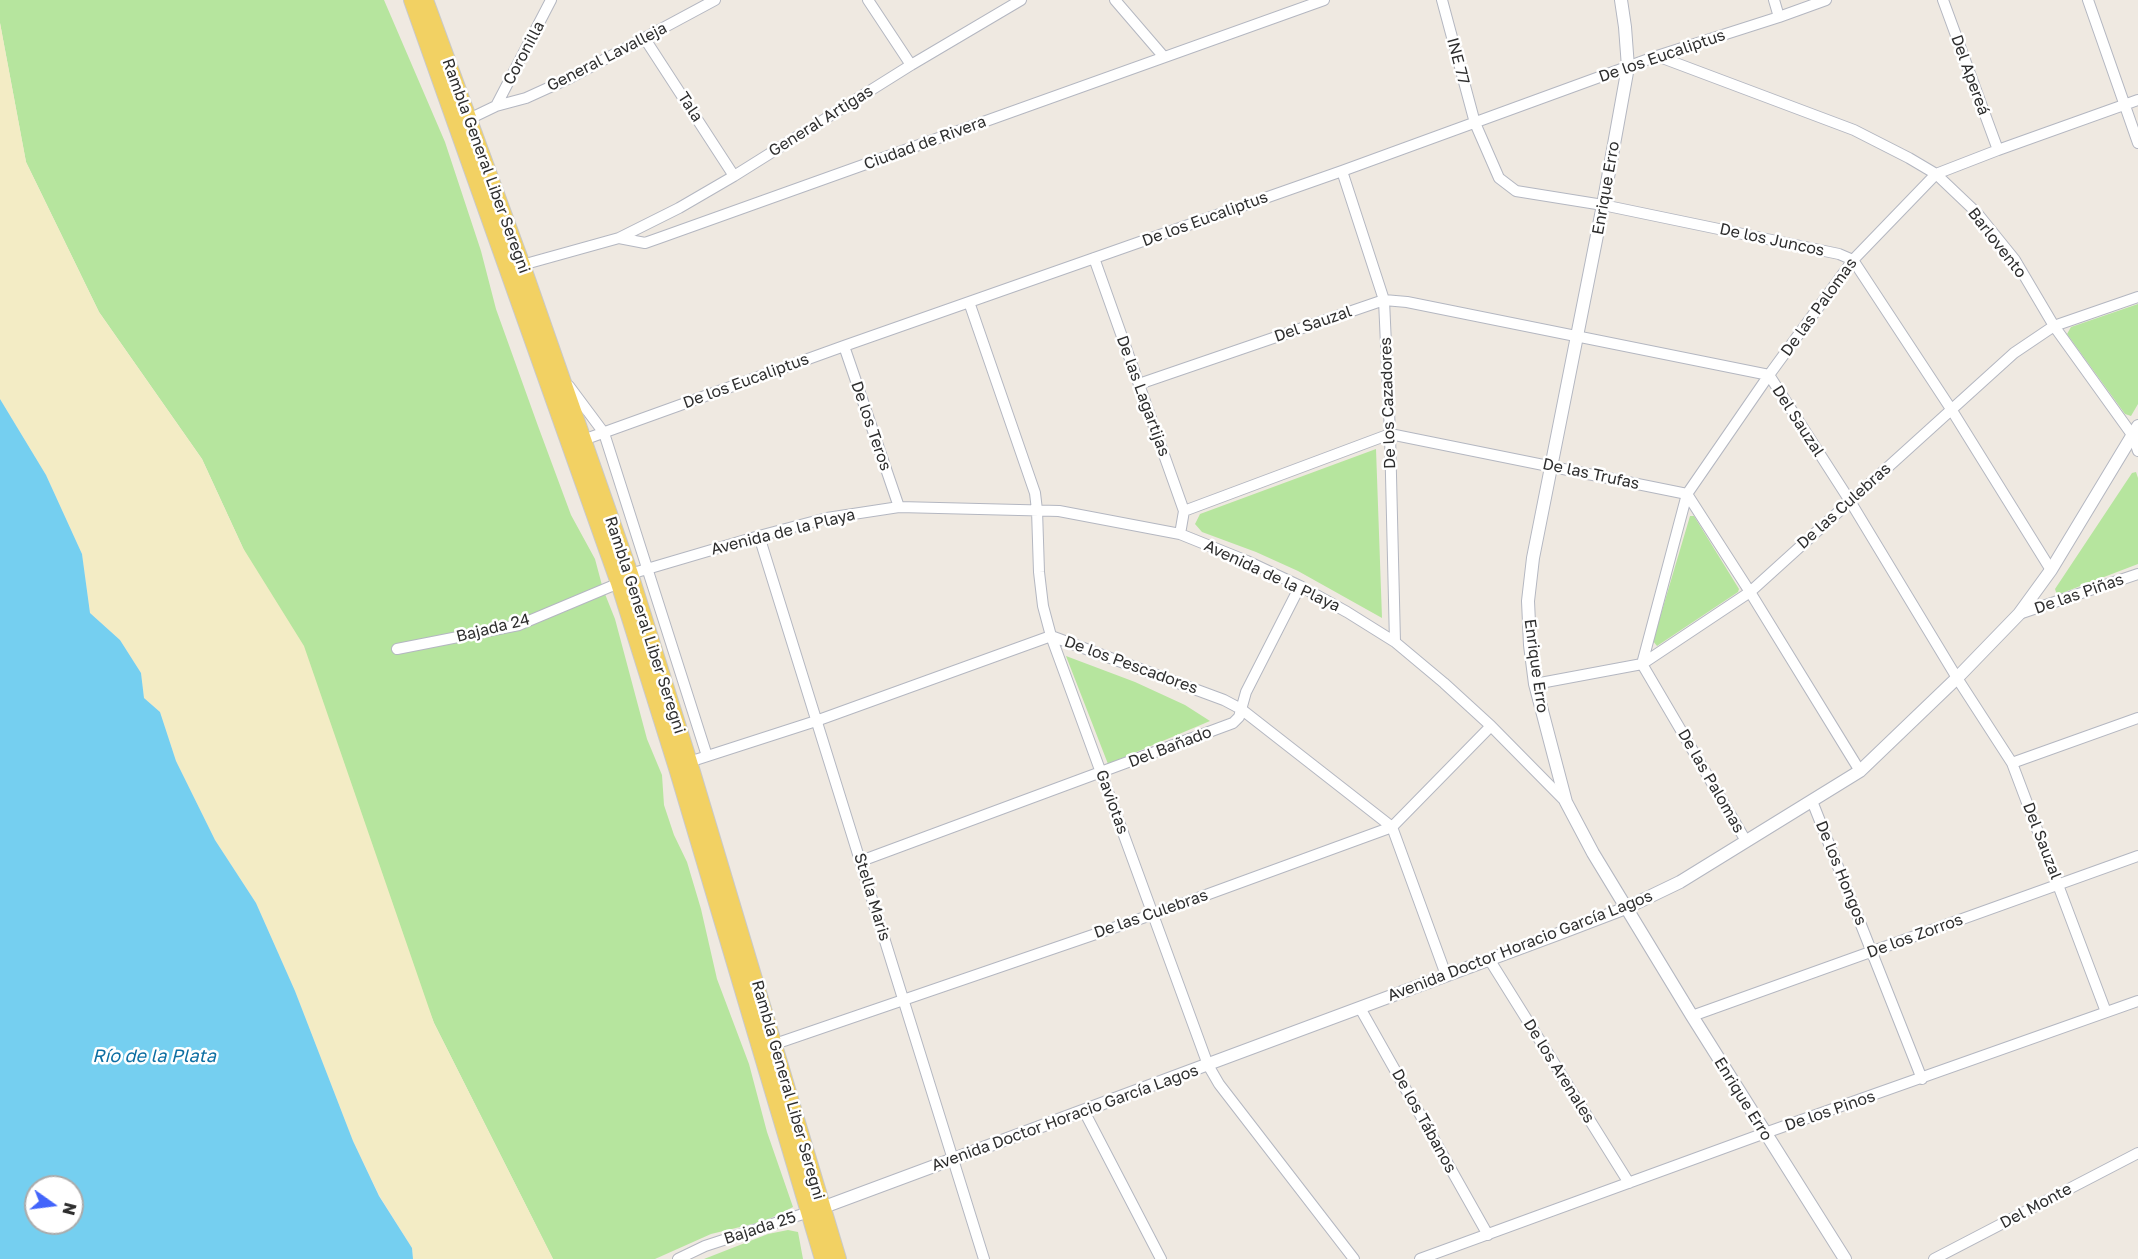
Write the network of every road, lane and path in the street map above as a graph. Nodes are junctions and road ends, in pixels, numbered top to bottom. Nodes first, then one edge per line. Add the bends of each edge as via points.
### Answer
1 (412, 0) edge
2 (425, 0) edge
3 (552, 0) edge
4 (715, 0) edge
5 (868, 0) edge
6 (1021, 0) edge
7 (1115, 0) edge
8 (1324, 0) edge
9 (1442, 0) edge
10 (1621, 0) edge
11 (1774, 0) edge
12 (1826, 0) edge
13 (1943, 0) edge
14 (2088, 0) edge
15 (1779, 17) junction
16 (645, 39) junction
17 (1657, 56) junction
18 (1164, 57) junction
19 (911, 65) junction
20 (1628, 67) junction
21 (2138, 100) edge
22 (2124, 105) junction
23 (496, 106) junction
24 (469, 119) junction
25 (1475, 123) junction
26 (2138, 143) edge
27 (1998, 150) junction
28 (1342, 171) junction
29 (1936, 174) junction
30 (734, 176) junction
31 (1603, 206) junction
32 (619, 238) junction
33 (1094, 258) junction
34 (1852, 260) junction
35 (522, 266) junction
36 (2138, 297) edge
37 (1384, 300) junction
38 (969, 302) junction
39 (2054, 326) junction
40 (1578, 336) junction
41 (844, 346) junction
42 (561, 375) junction
43 (1769, 375) junction
44 (1139, 384) junction
45 (1951, 409) junction
46 (2136, 432) edge
47 (604, 433) junction
48 (1390, 434) junction
49 (584, 440) junction
50 (2138, 451) edge
51 (1552, 466) junction
52 (1687, 494) junction
53 (1850, 501) junction
54 (899, 507) junction
55 (1037, 510) junction
56 (1184, 511) junction
57 (1180, 534) junction
58 (759, 536) junction
59 (648, 568) junction
60 (2051, 570) junction
61 (2138, 574) edge
62 (624, 578) junction
63 (1300, 586) junction
64 (1750, 592) junction
65 (2019, 614) junction
66 (1051, 636) junction
67 (1395, 642) junction
68 (398, 649) dead end
69 (1642, 664) junction
70 (1957, 678) junction
71 (1535, 684) junction
72 (1241, 709) junction
73 (2138, 718) edge
74 (816, 721) junction
75 (1491, 726) junction
76 (707, 756) junction
77 (689, 762) junction
78 (2012, 763) junction
79 (1860, 771) junction
80 (1101, 773) junction
81 (1812, 801) junction
82 (1566, 802) junction
83 (1392, 827) junction
84 (1746, 841) junction
85 (2138, 856) edge
86 (861, 861) junction
87 (2059, 885) junction
88 (1626, 908) junction
89 (1154, 914) junction
90 (1873, 951) junction
91 (1489, 959) junction
92 (1446, 975) junction
93 (904, 999) junction
94 (2138, 1000) edge
95 (1360, 1008) junction
96 (2106, 1012) junction
97 (1692, 1016) junction
98 (775, 1044) junction
99 (1208, 1065) junction
100 (1922, 1079) junction
101 (1084, 1111) junction
102 (1765, 1133) junction
103 (2138, 1153) edge
104 (952, 1161) junction
105 (1629, 1183) junction
106 (816, 1210) junction
107 (1488, 1235) junction
108 (678, 1259) edge
109 (823, 1259) edge
110 (838, 1259) edge
111 (984, 1259) edge
112 (1161, 1259) edge
113 (1354, 1259) edge
114 (1420, 1259) edge
115 (1845, 1259) edge
116 (1934, 1259) edge

1 - 62 main road, Rambla General Liber Seregni
2 - 24 main road, Rambla General Liber Seregni
3 - 23 street, Coronilla
4 - 16 street, General Lavalleja
5 - 19 street
6 - 19 street, General Artigas
7 - 18 street
8 - 18 street, Ciudad de Rivera
9 - 25 street, INE 77
10 - 20 street, Enrique Erro
11 - 15 street
12 - 15 street, De los Eucaliptus
13 - 27 street, Del Apereá
14 - 22 street
15 - 17 street, De los Eucaliptus
16 - 23 street, General Lavalleja via 526,98
16 - 30 street, Tala
17 - 20 street, De los Eucaliptus
17 - 29 street, Barlovento via 1854,130
18 - 32 street, Ciudad de Rivera via 645,243
19 - 30 street, General Artigas
20 - 25 street, De los Eucaliptus
20 - 31 street, Enrique Erro
21 - 22 street, De las Palomas
22 - 26 street
22 - 27 street, De las Palomas
23 - 24 street, General Lavalleja
24 - 35 main road, Rambla General Liber Seregni
25 - 28 street, De los Eucaliptus
25 - 31 street, De los Juncos via 1499,178 1508,186 1516,191
27 - 29 street, De las Palomas
28 - 33 street, De los Eucaliptus
28 - 37 street, De los Cazadores
29 - 34 street, De las Palomas
29 - 39 street, Barlovento via 1977,213 2015,260
30 - 32 street, General Artigas
31 - 34 street, De los Juncos via 1839,254
31 - 40 street, Enrique Erro
32 - 35 street, Ciudad de Rivera
33 - 38 street, De los Eucaliptus
33 - 44 street, De las Lagartijas
34 - 43 street, De las Palomas
34 - 45 street
35 - 42 main road, Rambla General Liber Seregni
36 - 39 street, De las Culebras
37 - 40 street, Del Sauzal
37 - 44 street, Del Sauzal
37 - 48 street, De los Cazadores
38 - 41 street, De los Eucaliptus
38 - 55 street, Gaviotas via 1035,493
39 - 45 street, De las Culebras via 2014,353
39 - 46 street, Barlovento
40 - 43 street, Del Sauzal
40 - 51 street, Enrique Erro
41 - 47 street, De los Eucaliptus
41 - 54 street, De los Teros
42 - 47 street
42 - 49 main road, Rambla General Liber Seregni
43 - 52 street, De las Palomas
43 - 53 street, Del Sauzal
44 - 56 street, De las Lagartijas
45 - 53 street, De las Culebras
45 - 60 street
46 - 50 street, Barlovento
46 - 60 street, Avenida Doctor Horacio García Lagos
47 - 49 street, De los Eucaliptus
47 - 59 street
48 - 51 street, De las Trufas
48 - 56 street
48 - 67 street, De los Cazadores
49 - 62 main road, Rambla General Liber Seregni
51 - 52 street, De las Trufas
51 - 71 street, Enrique Erro via 1528,601
52 - 64 street
52 - 69 street, De las Palomas
53 - 64 street, De las Culebras
53 - 70 street, Del Sauzal
54 - 55 street, Avenida de la Playa
54 - 58 street, Avenida de la Playa via 827,518
55 - 57 street, Avenida de la Playa
55 - 66 street, Gaviotas via 1039,572
56 - 57 street, De las Lagartijas
57 - 63 street, Avenida de la Playa
58 - 59 street, Avenida de la Playa
58 - 74 street, Stella Maris
59 - 62 street, Avenida de la Playa
59 - 76 street
60 - 65 street, Avenida Doctor Horacio García Lagos
61 - 65 street, De las Piñas
62 - 68 street, Bajada 24 via 519,625
62 - 77 main road, Rambla General Liber Seregni
62 - 106 main road, Rambla General Liber Seregni via 677,768
63 - 67 street, Avenida de la Playa
63 - 72 street, Del Bañado
64 - 69 street, De las Culebras
64 - 79 street
65 - 70 street, Avenida Doctor Horacio García Lagos
66 - 72 street, De los Pescadores
66 - 74 street, De los Pescadores
66 - 80 street, Gaviotas
67 - 75 street, Avenida de la Playa
69 - 71 street, De las Culebras
69 - 84 street, De las Palomas
70 - 78 street, Del Sauzal
70 - 79 street, Avenida Doctor Horacio García Lagos
71 - 82 street, Enrique Erro
72 - 80 street, Del Bañado via 1233,723
72 - 83 street, De los Pescadores
73 - 78 street
74 - 76 street, De los Pescadores
74 - 86 street, Stella Maris
75 - 82 street, Avenida de la Playa
75 - 83 street, De las Culebras
76 - 77 street, De los Pescadores
77 - 98 main road, Rambla General Liber Seregni
78 - 87 street, Del Sauzal
79 - 81 street, Avenida Doctor Horacio García Lagos
80 - 86 street, Del Bañado
80 - 89 street, Gaviotas
81 - 84 street, Avenida Doctor Horacio García Lagos
81 - 90 street, De los Hongos
82 - 88 street, Enrique Erro
83 - 89 street, De las Culebras
83 - 92 street
84 - 88 street, Avenida Doctor Horacio García Lagos via 1680,882
85 - 87 street, De los Zorros
86 - 93 street, Stella Maris
87 - 90 street, De los Zorros
87 - 96 street, Del Sauzal
88 - 91 street, Avenida Doctor Horacio García Lagos
88 - 97 street, Enrique Erro
89 - 93 street, De las Culebras
89 - 99 street, Gaviotas
90 - 97 street, De los Zorros
90 - 100 street, De los Hongos
91 - 92 street, Avenida Doctor Horacio García Lagos
91 - 105 street, De los Arenales
92 - 95 street, Avenida Doctor Horacio García Lagos
93 - 98 street, De las Culebras
93 - 104 street, Stella Maris
94 - 96 street, De los Pinos
95 - 99 street, Avenida Doctor Horacio García Lagos
95 - 107 street, De los Tábanos
96 - 100 street, De los Pinos
97 - 102 street, Enrique Erro
98 - 106 main road, Rambla General Liber Seregni
99 - 101 street, Avenida Doctor Horacio García Lagos
99 - 113 street, Gaviotas via 1218,1084
100 - 102 street, De los Pinos
101 - 104 street, Avenida Doctor Horacio García Lagos
101 - 112 street
102 - 105 street, De los Pinos
102 - 115 street, Enrique Erro
103 - 116 street, Del Monte
104 - 106 street, Avenida Doctor Horacio García Lagos
104 - 111 street, Stella Maris
105 - 107 street, De los Pinos
106 - 108 street, Bajada 25 via 705,1246
106 - 109 main road, Rambla General Liber Seregni
106 - 110 main road, Rambla General Liber Seregni
107 - 114 street, De los Pinos

